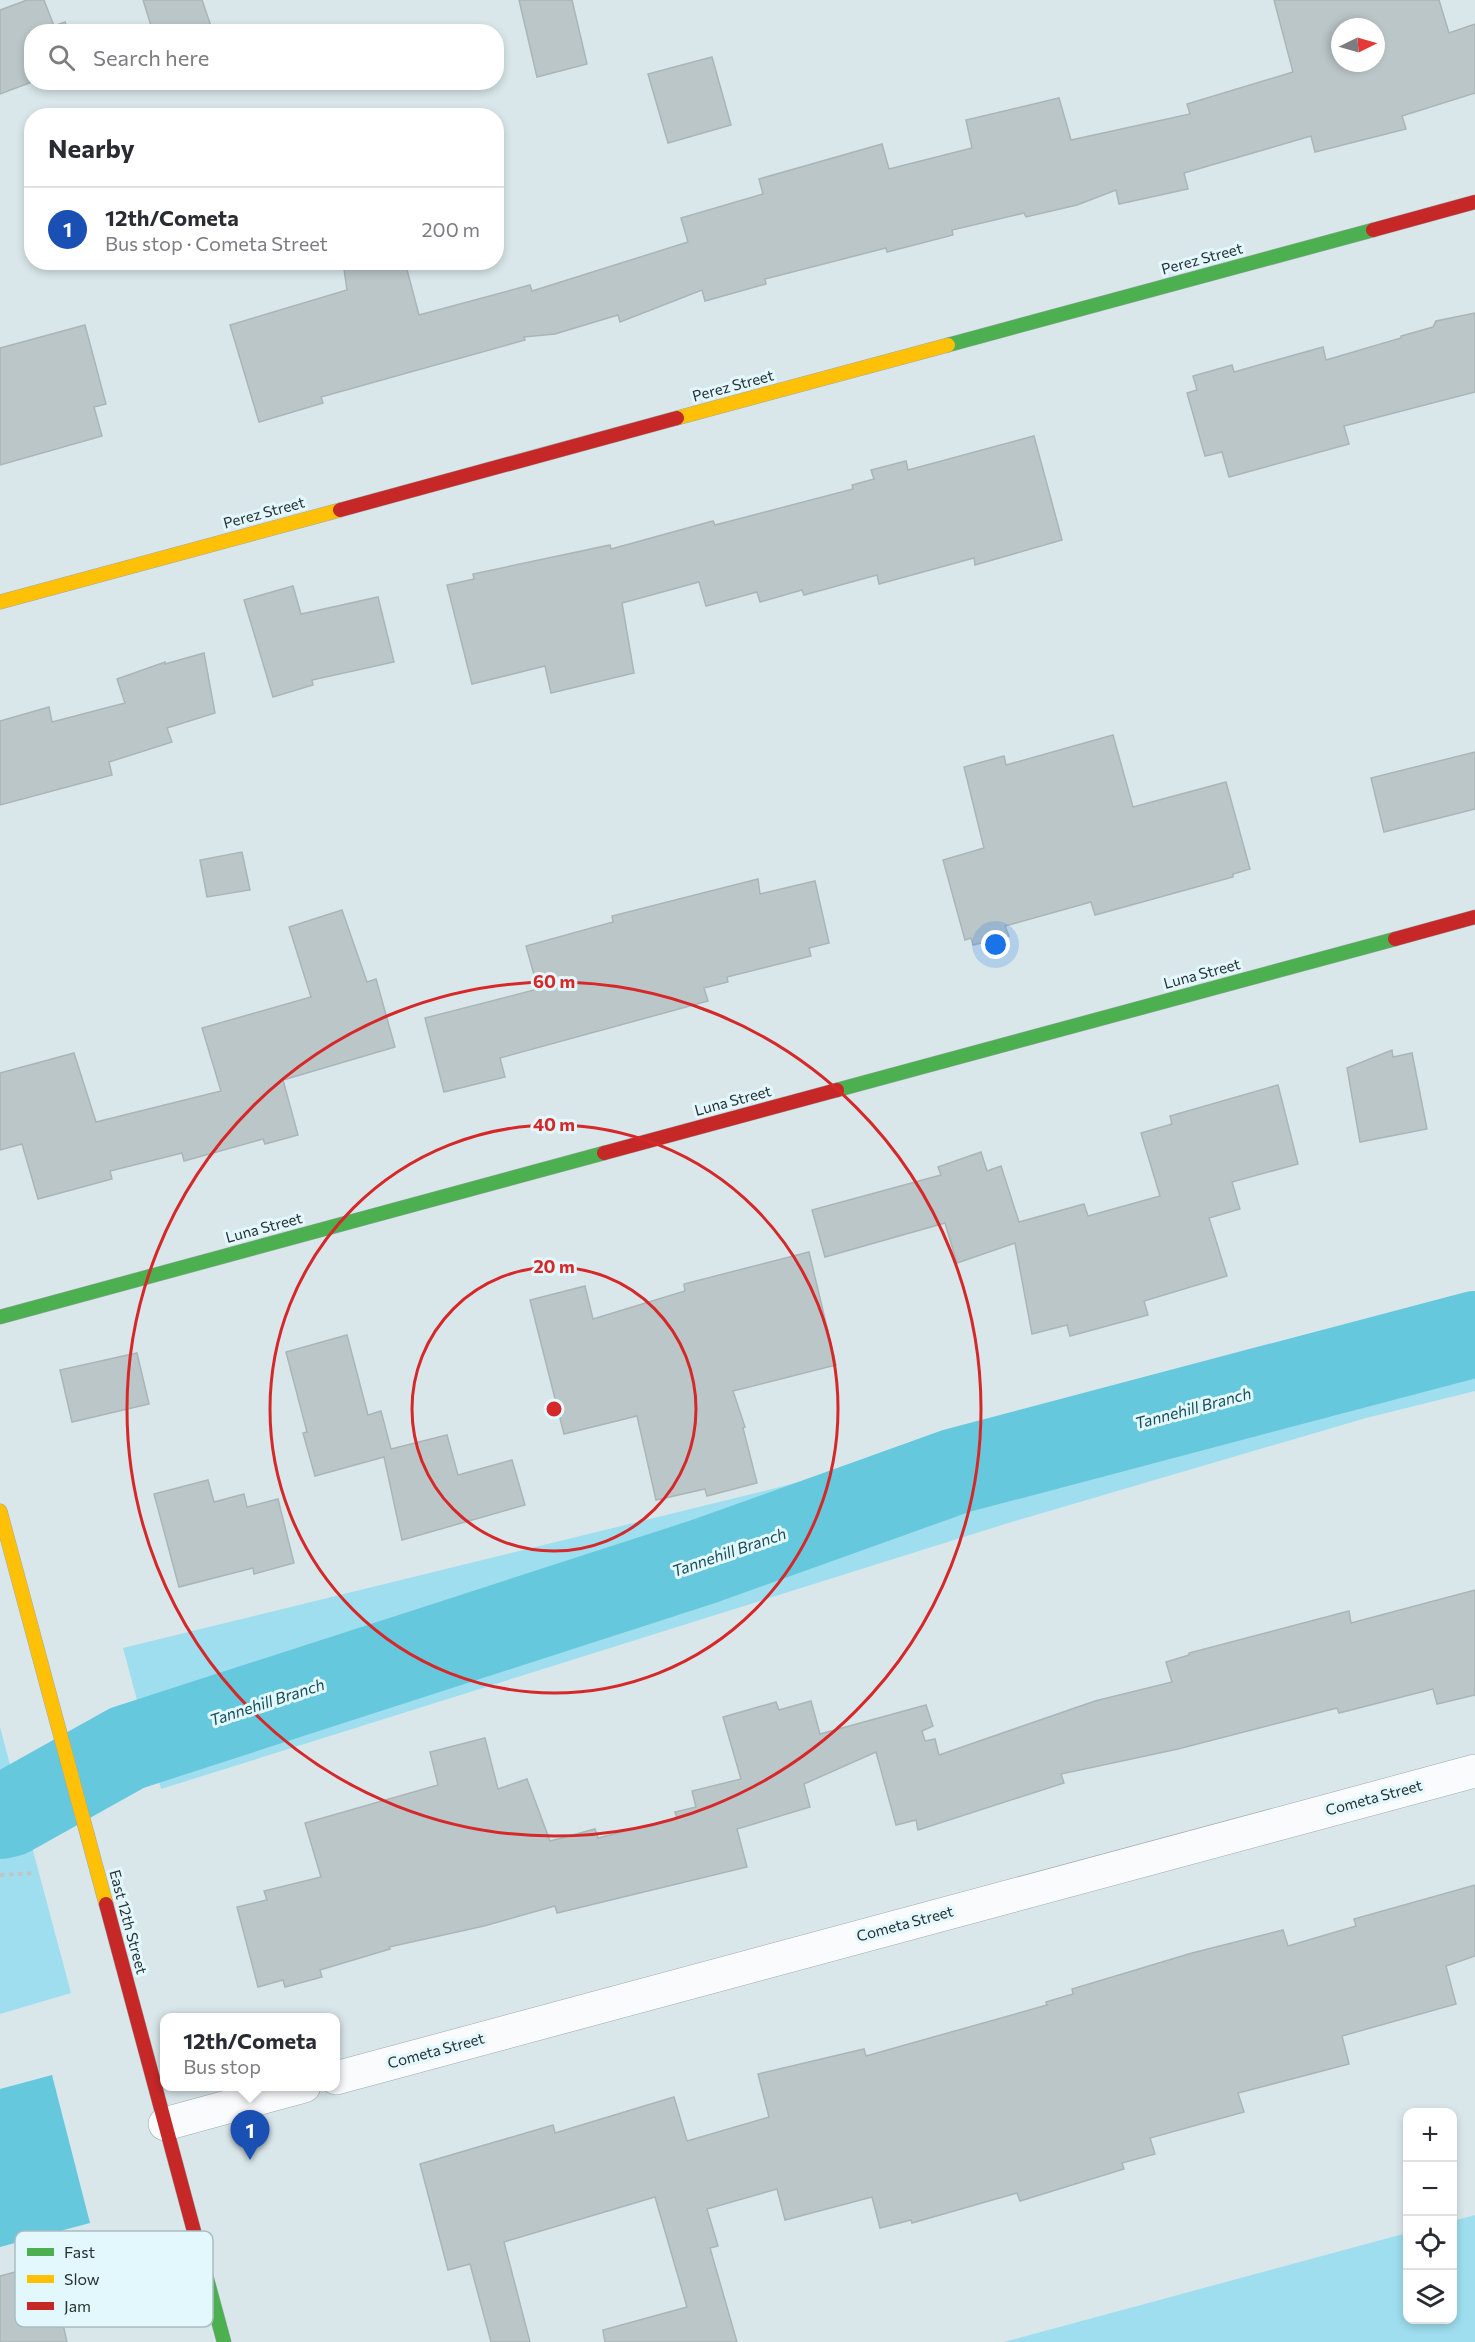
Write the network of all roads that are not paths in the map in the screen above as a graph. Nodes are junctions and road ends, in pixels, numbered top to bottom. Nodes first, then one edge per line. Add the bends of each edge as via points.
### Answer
1 (1475, 202) edge
2 (0, 602) edge
3 (1475, 917) edge
4 (0, 1317) edge
5 (0, 1511) edge
6 (1475, 1771) edge
7 (340, 2077) edge
8 (286, 2091) edge
9 (165, 2124) junction
10 (194, 2231) edge
11 (213, 2301) edge
12 (224, 2342) edge

1 - 2 street, Perez Street
3 - 4 street, Luna Street
5 - 9 street, East 12th Street
6 - 7 street, Cometa Street
8 - 9 street
9 - 10 street, East 12th Street
11 - 12 street, East 12th Street

